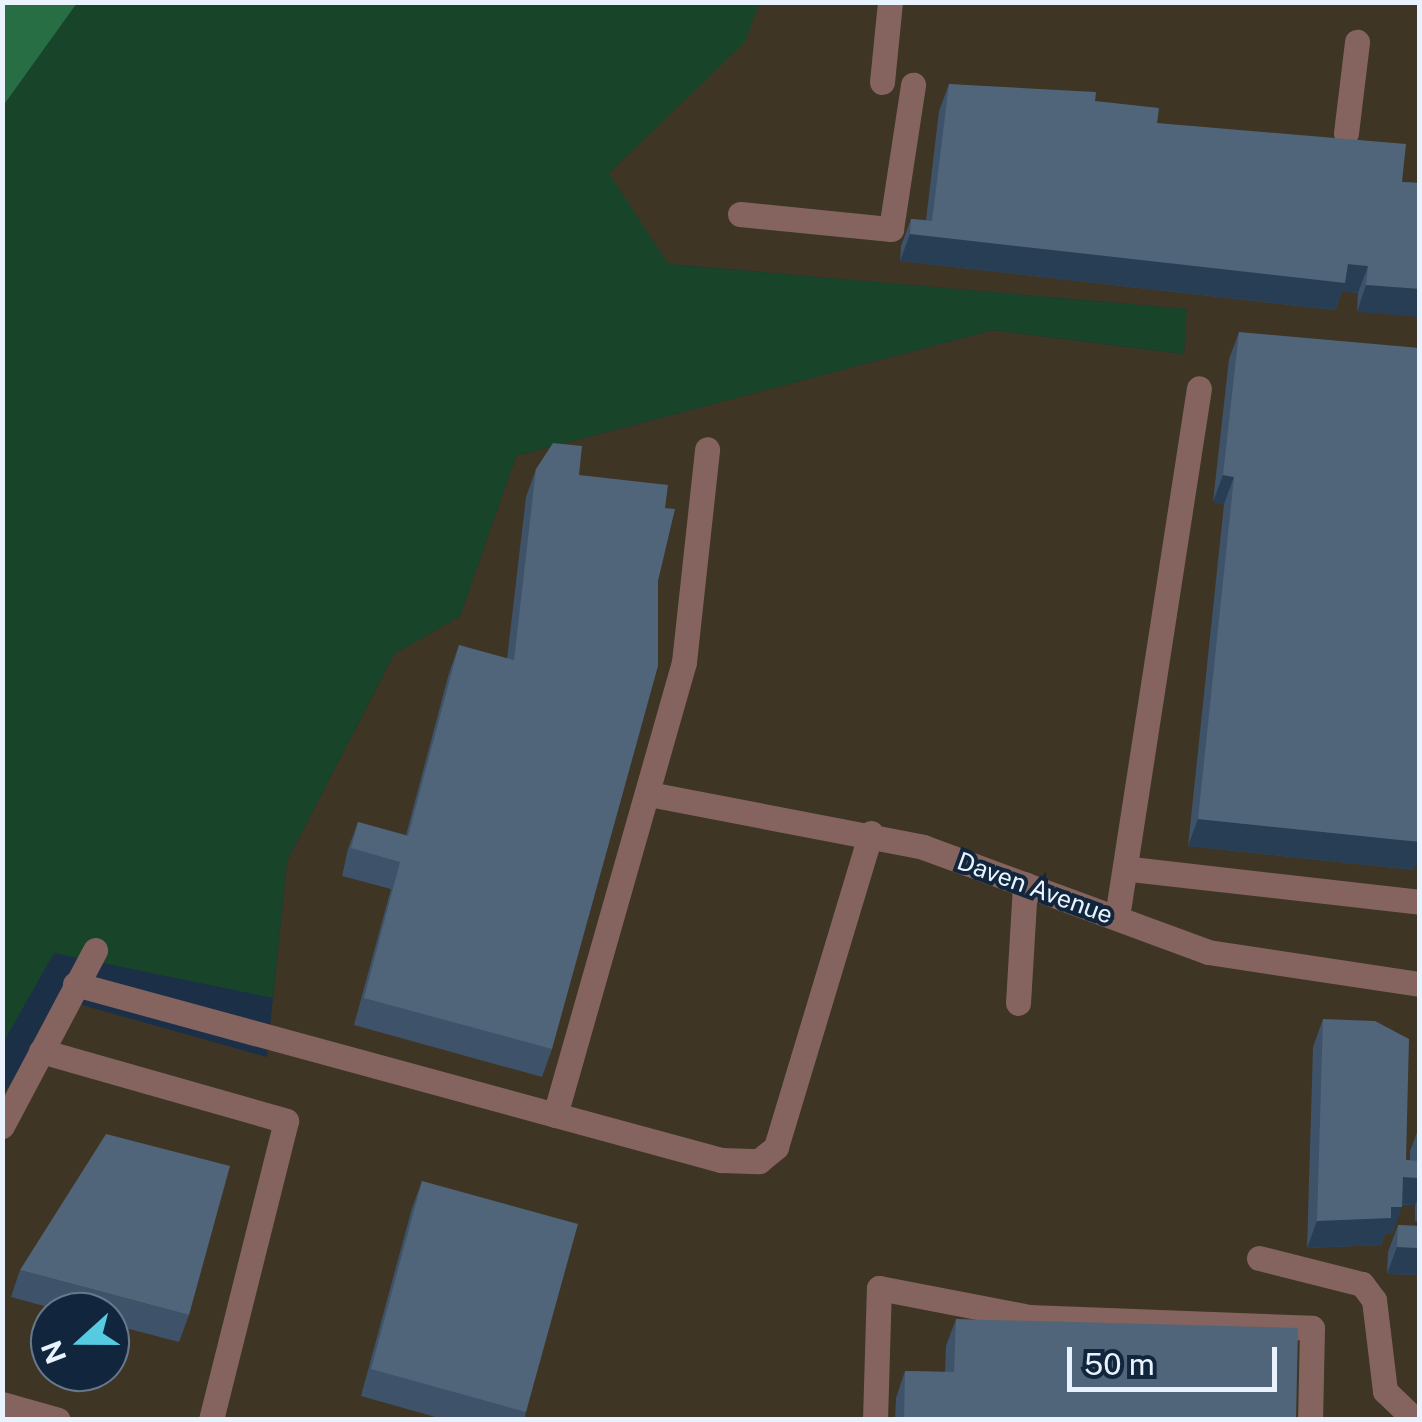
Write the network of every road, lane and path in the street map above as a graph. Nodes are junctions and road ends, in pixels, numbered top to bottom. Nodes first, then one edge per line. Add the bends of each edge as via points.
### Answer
1 (890, 2) edge
2 (1358, 42) dead end
3 (882, 82) dead end
4 (913, 85) dead end
5 (1346, 133) dead end
6 (740, 214) dead end
7 (1198, 388) dead end
8 (706, 449) dead end
9 (649, 794) junction
10 (872, 833) junction
11 (1130, 869) junction
12 (1025, 884) junction
13 (1420, 902) edge
14 (1118, 918) junction
15 (96, 950) dead end
16 (75, 984) junction
17 (1420, 984) edge
18 (1018, 1003) dead end
19 (40, 1051) junction
20 (556, 1115) junction
21 (2, 1126) edge
22 (1258, 1258) dead end
23 (2, 1404) edge
24 (42, 1417) edge
25 (211, 1420) edge
26 (874, 1420) edge
27 (1310, 1420) edge
28 (1415, 1420) edge

1 - 3 street
2 - 5 street
4 - 6 street via 891,229
7 - 11 street
8 - 9 street via 684,662
9 - 10 street, Daven Avenue
9 - 20 street
10 - 12 street, Daven Avenue
10 - 20 street via 776,1147 759,1161 721,1160
11 - 13 street
11 - 14 street
12 - 14 street, Daven Avenue
12 - 18 street
14 - 17 street, Daven Avenue via 1274,968
15 - 16 street
16 - 19 street
16 - 20 street
19 - 21 street
19 - 25 street via 286,1121
22 - 28 street via 1362,1284 1374,1300 1385,1391
23 - 24 street
26 - 27 street via 879,1288 1029,1317 1312,1328

